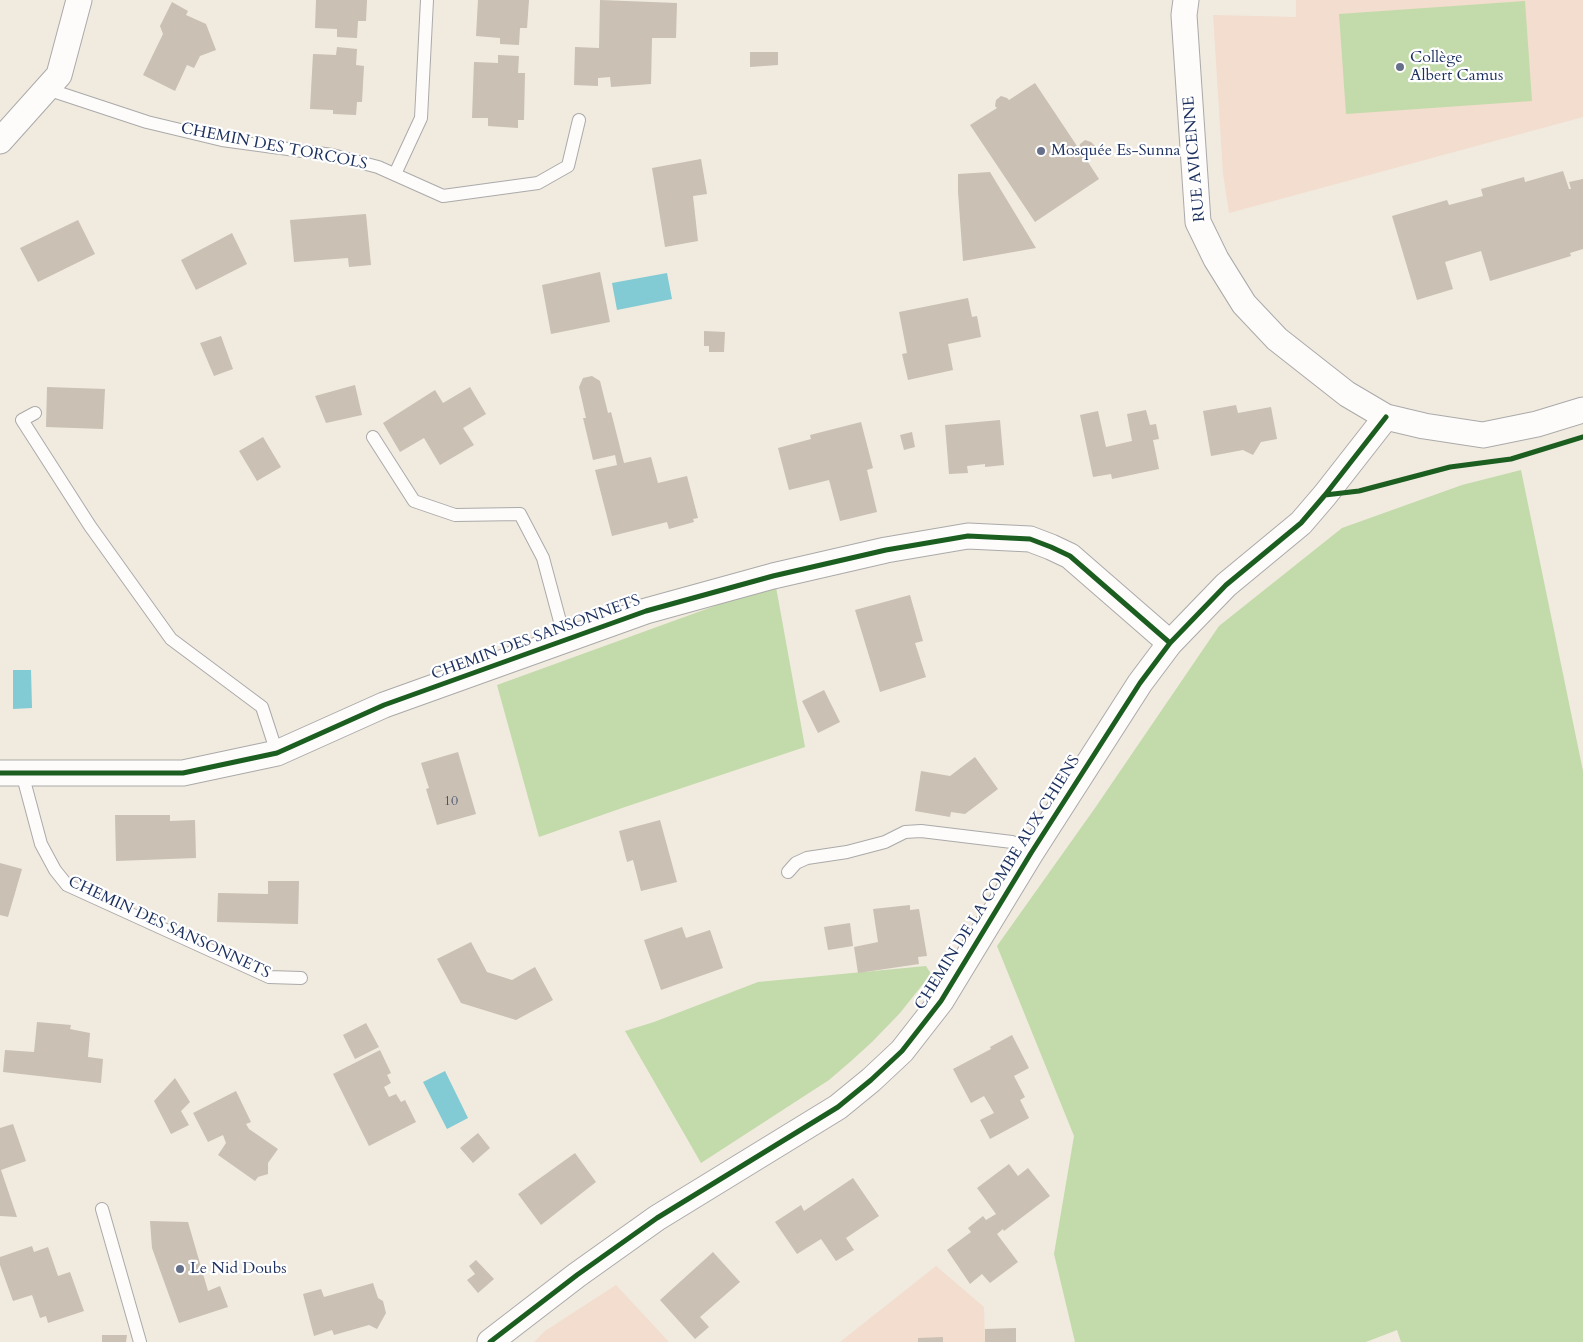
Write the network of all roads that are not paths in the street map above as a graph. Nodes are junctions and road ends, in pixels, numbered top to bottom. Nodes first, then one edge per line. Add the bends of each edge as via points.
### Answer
1 (79, 0) edge
2 (427, 0) edge
3 (1186, 0) edge
4 (47, 89) junction
5 (579, 120) dead end
6 (0, 141) edge
7 (395, 174) junction
8 (1583, 410) edge
9 (34, 413) dead end
10 (1386, 416) junction
11 (373, 437) dead end
12 (565, 640) junction
13 (1170, 643) junction
14 (278, 753) junction
15 (11, 773) edge
16 (1031, 853) junction
17 (788, 872) dead end
18 (301, 978) dead end
19 (102, 1209) dead end
20 (140, 1342) edge
21 (490, 1342) edge

1 - 4 street via 59,75
2 - 7 lane via 421,118
3 - 10 street, RUE AVICENNE via 1184,16 1198,222 1216,260 1244,304 1277,339 1347,394
4 - 6 street
4 - 7 lane, CHEMIN DES TORCOLS via 146,122 222,140 332,155
5 - 7 lane, CHEMIN DES TORCOLS via 568,166 538,183 443,196
8 - 10 street via 1483,435 1424,426
9 - 14 lane via 22,420 96,534 171,639 262,707
10 - 13 street, CHEMIN DE LA COMBE AUX CHIENS via 1301,523 1226,585
11 - 12 lane via 414,501 455,515 520,514 543,558
12 - 13 street, CHEMIN DES SANSONNETS via 646,611 773,576 886,550 968,536 1030,539 1070,556
12 - 14 street, CHEMIN DES SANSONNETS via 384,705
13 - 16 street, CHEMIN DE LA COMBE AUX CHIENS via 1140,683
14 - 15 street, CHEMIN DES SANSONNETS via 183,773
15 - 18 lane, CHEMIN DES SANSONNETS via 42,844 67,885 270,976
16 - 17 lane, CHEMIN DE LA COMBE AUX CHIENS via 1012,842 905,832 885,842 807,858
16 - 21 street, CHEMIN DE LA COMBE AUX CHIENS via 941,1001 902,1051 871,1080 838,1107 657,1218
19 - 20 lane

